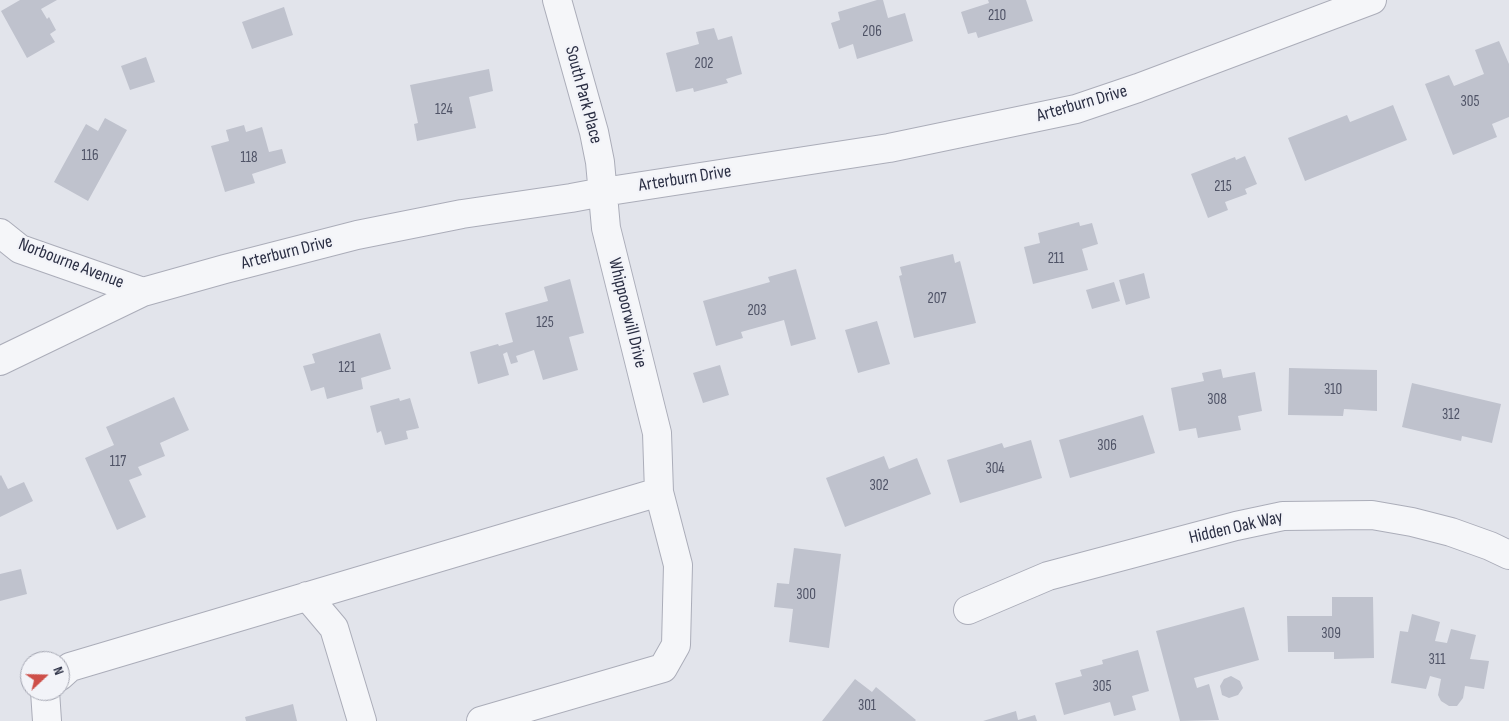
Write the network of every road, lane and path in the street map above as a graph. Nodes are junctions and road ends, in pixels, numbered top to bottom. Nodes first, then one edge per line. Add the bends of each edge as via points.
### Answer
1 (557, 0) edge
2 (1372, 0) edge
3 (603, 192) junction
4 (0, 234) edge
5 (143, 292) junction
6 (0, 361) edge
7 (659, 492) junction
8 (1509, 555) edge
9 (307, 596) junction
10 (968, 610) dead end
11 (70, 667) edge
12 (45, 701) edge
13 (46, 721) edge
14 (362, 721) edge
15 (481, 721) edge

1 - 3 street, South Park Place via 594,132
2 - 3 street, Arterburn Drive via 1076,110 889,148
3 - 5 street, Arterburn Drive via 462,214 357,235
3 - 7 street, Whippoorwill Drive via 606,228 657,433
4 - 5 street, Norbourne Avenue via 20,249
5 - 6 street, Arterburn Drive
7 - 9 street
7 - 15 street, Whippoorwill Drive via 678,565 676,645 663,668
8 - 10 street, Hidden Oak Way via 1451,532 1372,515 1283,516 1048,576
9 - 11 street
9 - 14 street via 334,628
12 - 13 street

